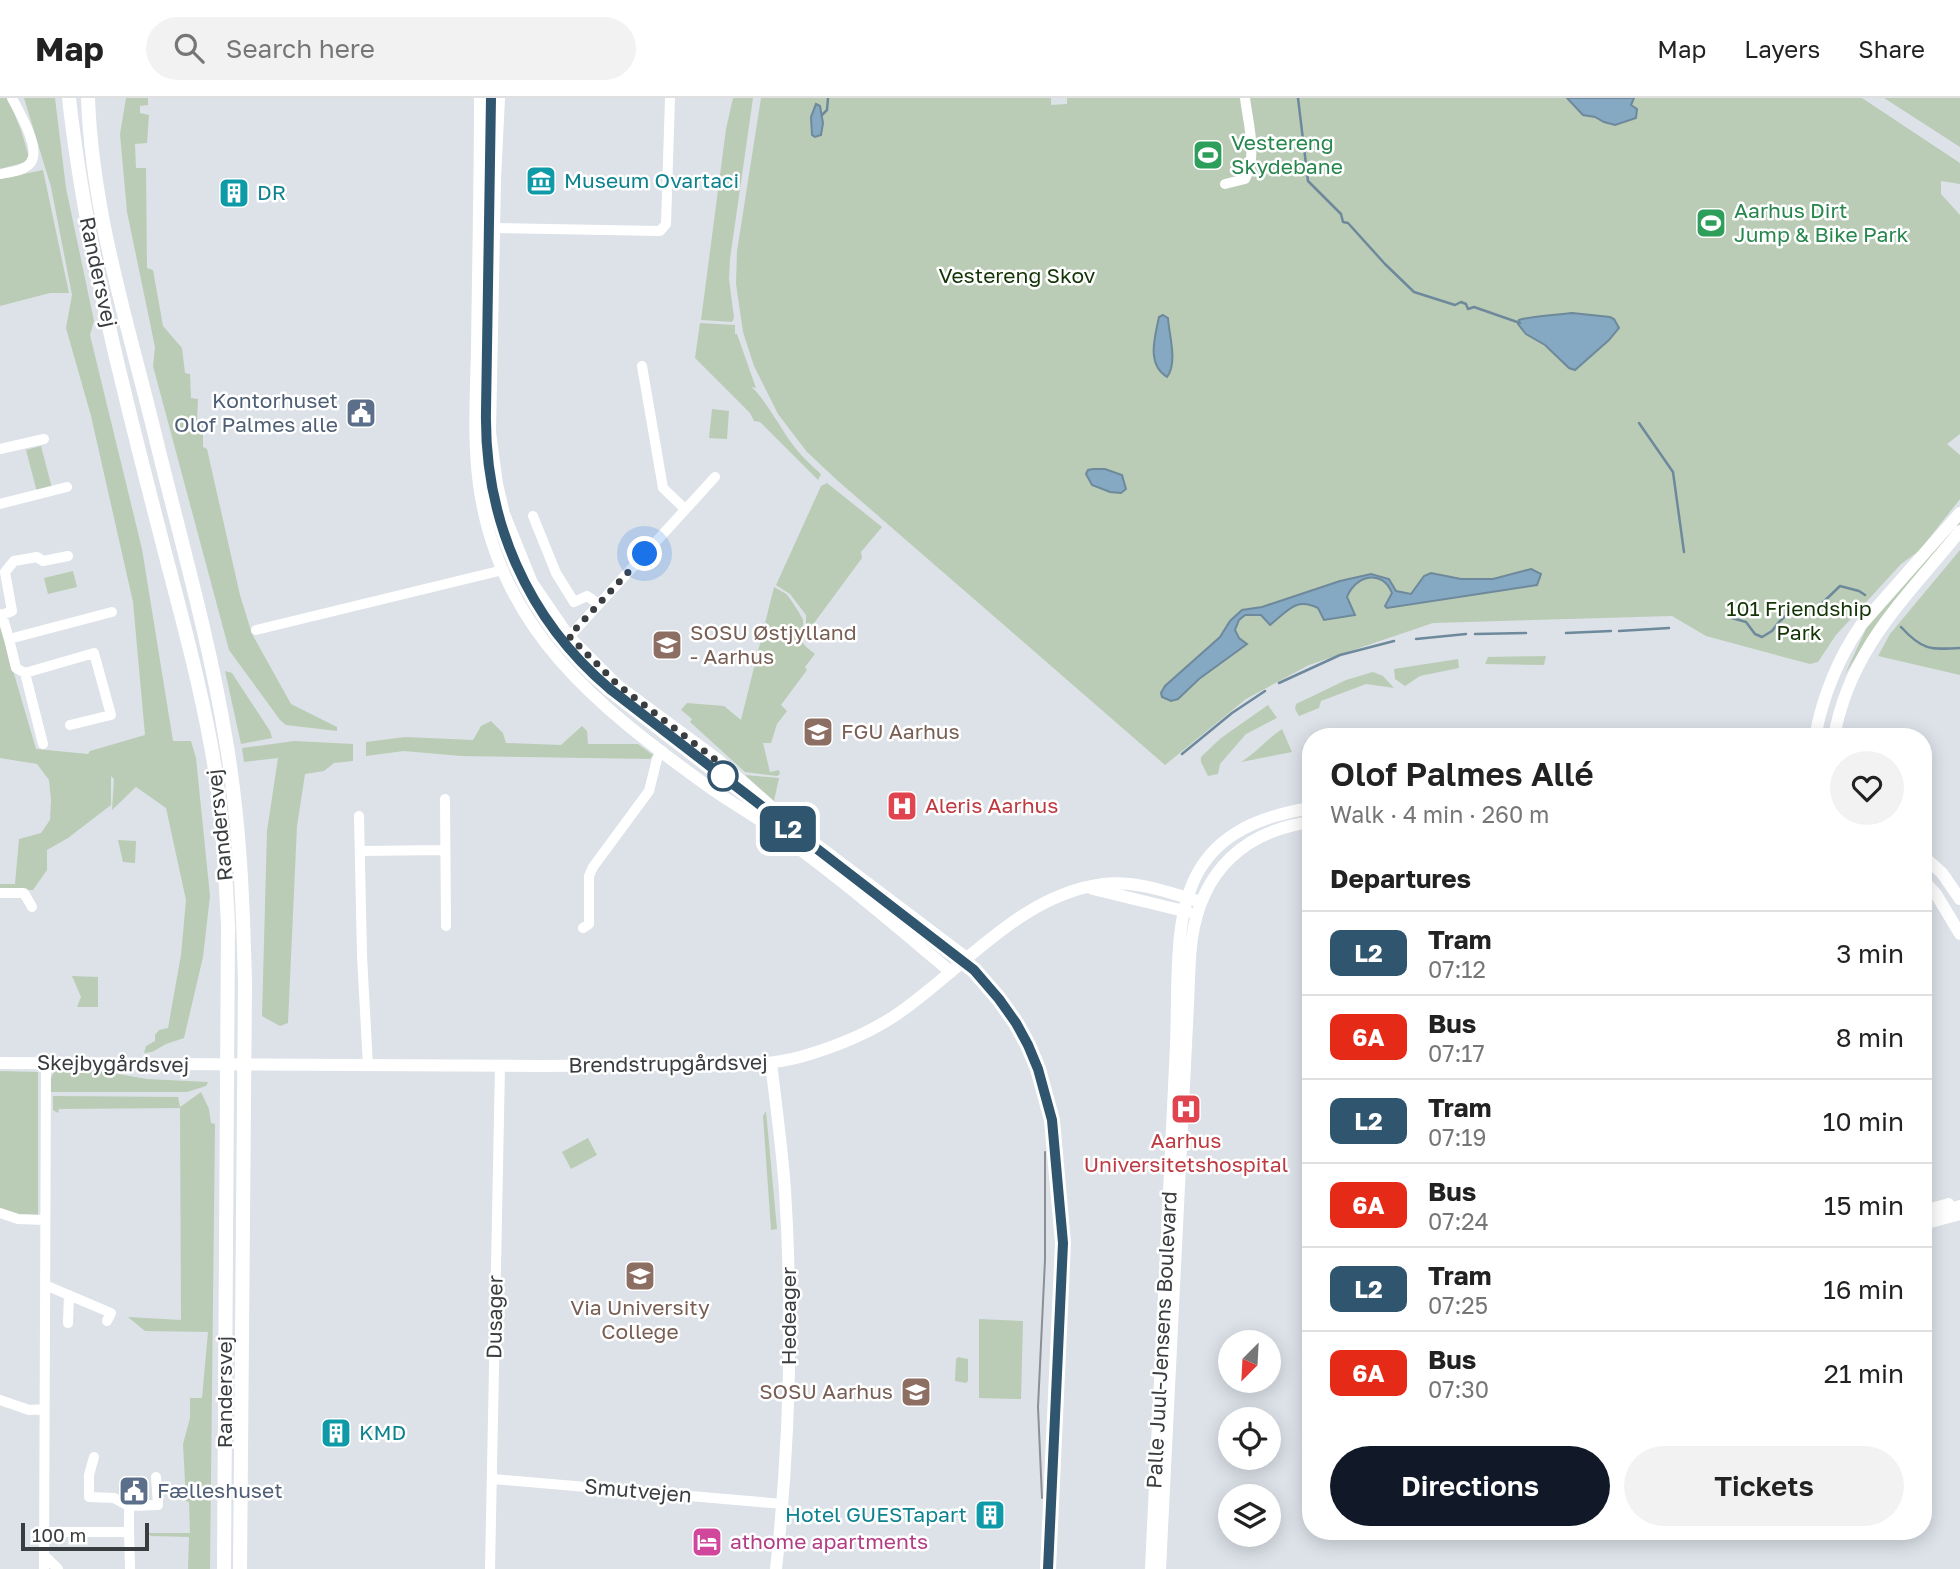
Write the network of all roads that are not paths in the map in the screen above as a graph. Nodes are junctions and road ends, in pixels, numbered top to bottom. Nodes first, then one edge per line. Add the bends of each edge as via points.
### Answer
1 (12, 98) edge
2 (69, 98) edge
3 (88, 98) edge
4 (480, 98) edge
5 (499, 98) edge
6 (670, 98) edge
7 (1245, 98) edge
8 (0, 174) edge
9 (1226, 184) dead end
10 (494, 228) junction
11 (642, 366) dead end
12 (44, 439) dead end
13 (0, 449) edge
14 (715, 477) dead end
15 (67, 487) dead end
16 (0, 504) edge
17 (685, 509) junction
18 (1960, 513) edge
19 (533, 516) dead end
20 (1960, 531) edge
21 (68, 556) dead end
22 (503, 570) junction
23 (599, 604) junction
24 (112, 612) dead end
25 (1, 615) edge
26 (256, 630) dead end
27 (569, 636) junction
28 (9, 639) junction
29 (25, 673) junction
30 (70, 725) dead end
31 (1817, 728) edge
32 (1836, 728) edge
33 (43, 744) dead end
34 (662, 751) junction
35 (444, 799) dead end
36 (1302, 810) edge
37 (359, 816) dead end
38 (1302, 824) edge
39 (445, 850) junction
40 (360, 851) junction
41 (1932, 864) edge
42 (1086, 888) junction
43 (1932, 890) edge
44 (0, 892) edge
45 (1960, 899) edge
46 (1190, 906) junction
47 (32, 907) dead end
48 (446, 926) dead end
49 (583, 928) dead end
50 (1960, 934) edge
51 (968, 959) junction
52 (951, 972) junction
53 (0, 1063) edge
54 (46, 1063) junction
55 (771, 1063) junction
56 (227, 1066) junction
57 (244, 1066) junction
58 (368, 1066) junction
59 (500, 1066) junction
60 (1960, 1203) edge
61 (1932, 1208) edge
62 (0, 1213) edge
63 (1960, 1215) edge
64 (1932, 1218) edge
65 (45, 1220) junction
66 (1932, 1220) edge
67 (45, 1285) junction
68 (69, 1295) junction
69 (109, 1317) dead end
70 (68, 1323) dead end
71 (0, 1399) edge
72 (44, 1409) junction
73 (94, 1457) dead end
74 (156, 1477) dead end
75 (493, 1479) junction
76 (783, 1504) junction
77 (129, 1506) junction
78 (44, 1532) junction
79 (129, 1532) junction
80 (44, 1555) junction
81 (44, 1569) edge
82 (58, 1569) edge
83 (130, 1569) edge
84 (223, 1569) edge
85 (240, 1569) edge
86 (491, 1569) edge
87 (776, 1569) edge
88 (1151, 1569) edge
89 (1160, 1569) edge

1 - 8 street via 35,152 31,163 20,170
2 - 56 main road, Randersvej via 95,261 211,746 223,830 228,925
3 - 57 main road, Randersvej via 94,174 110,257 226,743 243,901
4 - 22 street via 477,456 486,518
5 - 10 street
6 - 10 street via 666,224 660,231
7 - 9 street via 1251,144 1249,172 1245,179
10 - 27 street via 490,432 497,484 523,564 543,602
11 - 17 street via 663,488
12 - 13 street
14 - 17 street
15 - 16 street
17 - 23 street
18 - 31 street via 1848,644 1826,688
19 - 23 street via 556,573 574,602 587,596
20 - 32 street via 1864,653
21 - 25 street via 14,561 5,572 12,611
22 - 26 street
22 - 34 street via 525,613 560,663 602,705
23 - 27 street
24 - 28 street
25 - 28 street
27 - 51 street via 618,685 717,760 783,819
28 - 29 street via 16,668
29 - 30 street via 94,653 111,715
29 - 33 street
34 - 49 street via 649,791 593,867 589,924
34 - 52 street via 849,887
35 - 39 street
36 - 46 street, Palle Juul-Jensens Boulevard via 1265,818 1228,838 1201,867
37 - 40 street
38 - 46 street, Palle Juul-Jensens Boulevard via 1264,835 1239,849
39 - 40 street
39 - 48 street
40 - 58 street
41 - 45 street
42 - 46 street, Brendstrupgårdsvej
42 - 46 street, Brendstrupgårdsvej via 1112,883 1155,888
42 - 51 street, Brendstrupgårdsvej via 1025,912
43 - 50 street
44 - 47 street via 24,893
46 - 88 street, Palle Juul-Jensens Boulevard via 1176,964
46 - 89 street, Palle Juul-Jensens Boulevard via 1183,948 1188,1004
51 - 52 street, Brendstrupgårdsvej
52 - 55 street, Brendstrupgårdsvej via 865,1033
53 - 54 street, Skejbygårdsvej
54 - 56 street, Skejbygårdsvej
54 - 65 street
55 - 59 street, Brendstrupgårdsvej
55 - 76 street, Hedeager via 785,1188 789,1299
56 - 57 street, Skejbygårdsvej
56 - 84 main road, Randersvej
57 - 58 street, Brendstrupgårdsvej
57 - 85 main road, Randersvej
58 - 59 street, Brendstrupgårdsvej
59 - 75 street, Dusager
60 - 61 street
60 - 64 street
62 - 65 street
63 - 66 street
65 - 67 street
67 - 68 street
67 - 72 street
68 - 69 street
68 - 70 street
71 - 72 street via 29,1410
72 - 78 street
73 - 77 street via 89,1497 114,1498
74 - 77 street via 158,1505
75 - 76 street, Smutvejen
75 - 86 street, Dusager
76 - 87 street, Hedeager
77 - 79 street
78 - 79 street
78 - 80 street
79 - 83 street
80 - 81 street
80 - 82 street

